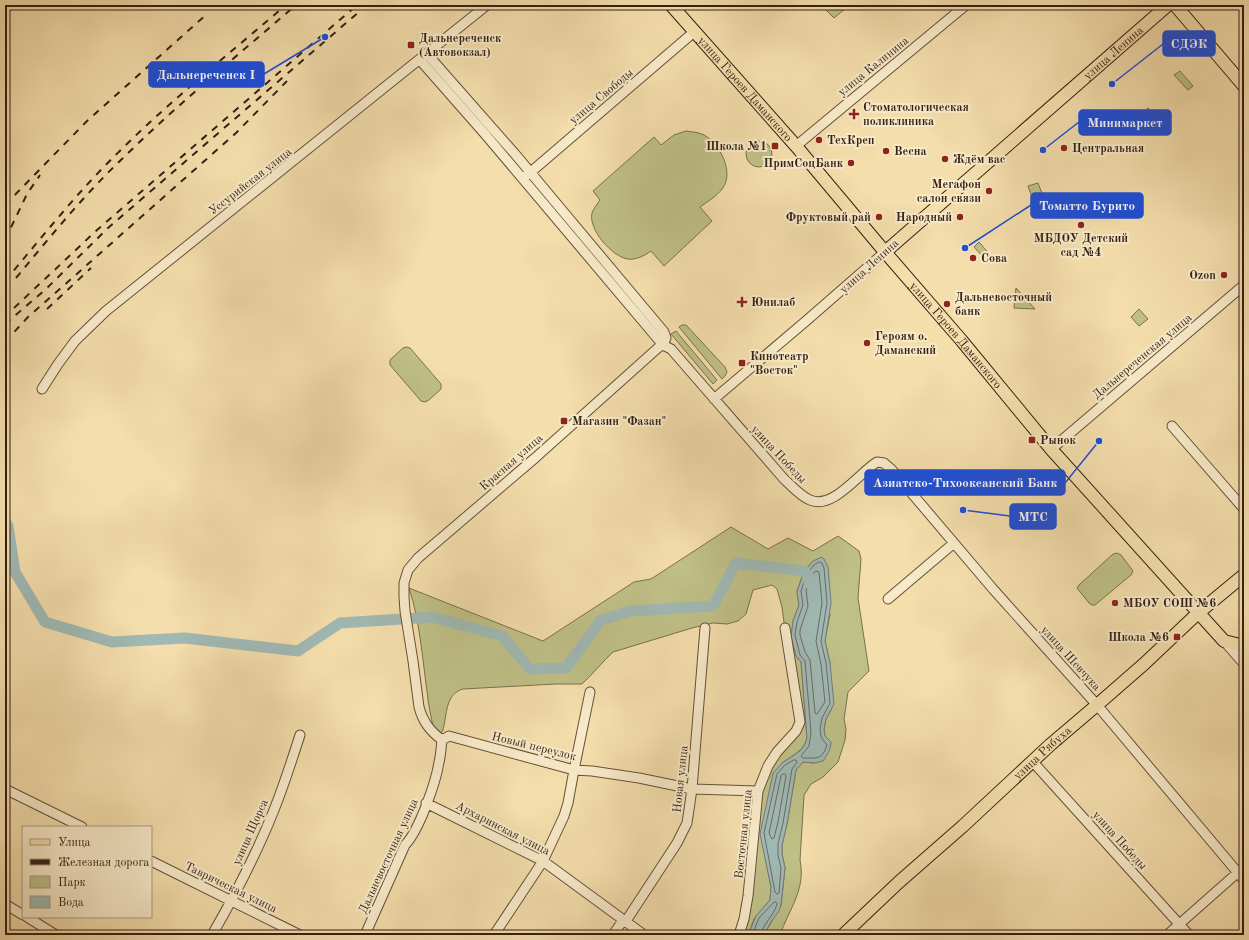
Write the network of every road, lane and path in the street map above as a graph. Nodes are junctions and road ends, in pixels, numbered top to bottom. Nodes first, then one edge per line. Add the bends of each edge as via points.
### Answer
1 (487, 5) edge
2 (671, 5) edge
3 (966, 5) edge
4 (1168, 5) edge
5 (1175, 5) edge
6 (694, 32) junction
7 (423, 57) junction
8 (1244, 86) edge
9 (796, 146) junction
10 (527, 176) junction
11 (885, 252) junction
12 (1244, 285) edge
13 (663, 346) junction
14 (42, 389) dead end
15 (714, 399) junction
16 (1172, 426) dead end
17 (1055, 446) dead end
18 (874, 464) joint
19 (1244, 509) edge
20 (954, 543) junction
21 (1244, 575) edge
22 (888, 599) dead end
23 (1198, 614) junction
24 (705, 628) dead end
25 (784, 628) dead end
26 (1224, 641) junction
27 (1244, 646) edge
28 (1244, 664) edge
29 (590, 692) dead end
30 (1097, 705) junction
31 (300, 735) dead end
32 (442, 740) junction
33 (1033, 762) junction
34 (574, 770) junction
35 (5, 788) edge
36 (692, 789) junction
37 (758, 791) junction
38 (426, 803) junction
39 (80, 826) edge
40 (152, 861) edge
41 (542, 861) junction
42 (1242, 873) edge
43 (232, 900) junction
44 (5, 904) edge
45 (22, 914) edge
46 (29, 918) edge
47 (626, 921) junction
48 (1180, 924) junction
49 (56, 935) edge
50 (212, 935) edge
51 (300, 935) edge
52 (365, 935) edge
53 (494, 935) edge
54 (612, 935) edge
55 (644, 935) edge
56 (739, 935) edge
57 (843, 935) edge
58 (1167, 935) edge
59 (1190, 935) edge

1 - 7 street, Уссурийская улица
2 - 6 main road, улица Героев Даманского
3 - 9 street, улица Калинина
4 - 11 main road, улица Ленина
5 - 8 main road
6 - 9 main road, улица Героев Даманского
6 - 10 street, улица Свободы
7 - 10 street, улица Победы
7 - 14 street, Уссурийская улица via 106,312 75,341
9 - 11 main road, улица Героев Даманского
10 - 13 street, улица Победы
11 - 15 street, улица Ленина
11 - 23 main road, улица Героев Даманского via 1051,449
12 - 17 street, Дальнереченская улица
13 - 15 street, улица Победы via 671,349
13 - 32 street, Красная улица via 408,570 404,583 405,611 420,714 426,726
15 - 18 street, улица Победы via 784,479 811,500 818,502 833,498
16 - 19 street
18 - 20 street, улица Шевчука via 884,463 892,470
20 - 22 street
20 - 30 street, улица Шевчука
21 - 23 main road, улица Рябуха
23 - 26 main road, улица Героев Даманского
23 - 30 main road, улица Рябуха
24 - 36 street, Новая улица
25 - 37 street, Восточная улица via 800,722 796,731 768,766
26 - 27 main road
26 - 28 street, улица Героев Даманского
29 - 34 street
30 - 33 main road, улица Рябуха
30 - 42 street, улица Шевчука
31 - 43 street, улица Щорса via 275,809
32 - 34 street, Новый переулок via 449,736
32 - 38 street, Дальневосточная улица via 437,772
33 - 48 street, улица Победы
33 - 57 main road, улица Рябуха via 898,882
34 - 36 street, Новый переулок via 639,778
34 - 41 street via 564,816
35 - 39 street
36 - 37 street, Новый переулок
36 - 47 street, Новая улица via 684,830
37 - 56 street, Восточная улица via 748,896
38 - 41 street, Архаринская улица
38 - 52 street, Дальневосточная улица via 415,832 405,845
40 - 43 street, Таврическая улица
41 - 47 street, Архаринская улица
41 - 53 street
42 - 48 street
43 - 50 street, улица Щорса
43 - 51 street, Таврическая улица
44 - 45 street
46 - 49 street
47 - 54 street, Новая улица via 621,923
47 - 55 street, Архаринская улица
48 - 58 street
48 - 59 street, улица Победы

